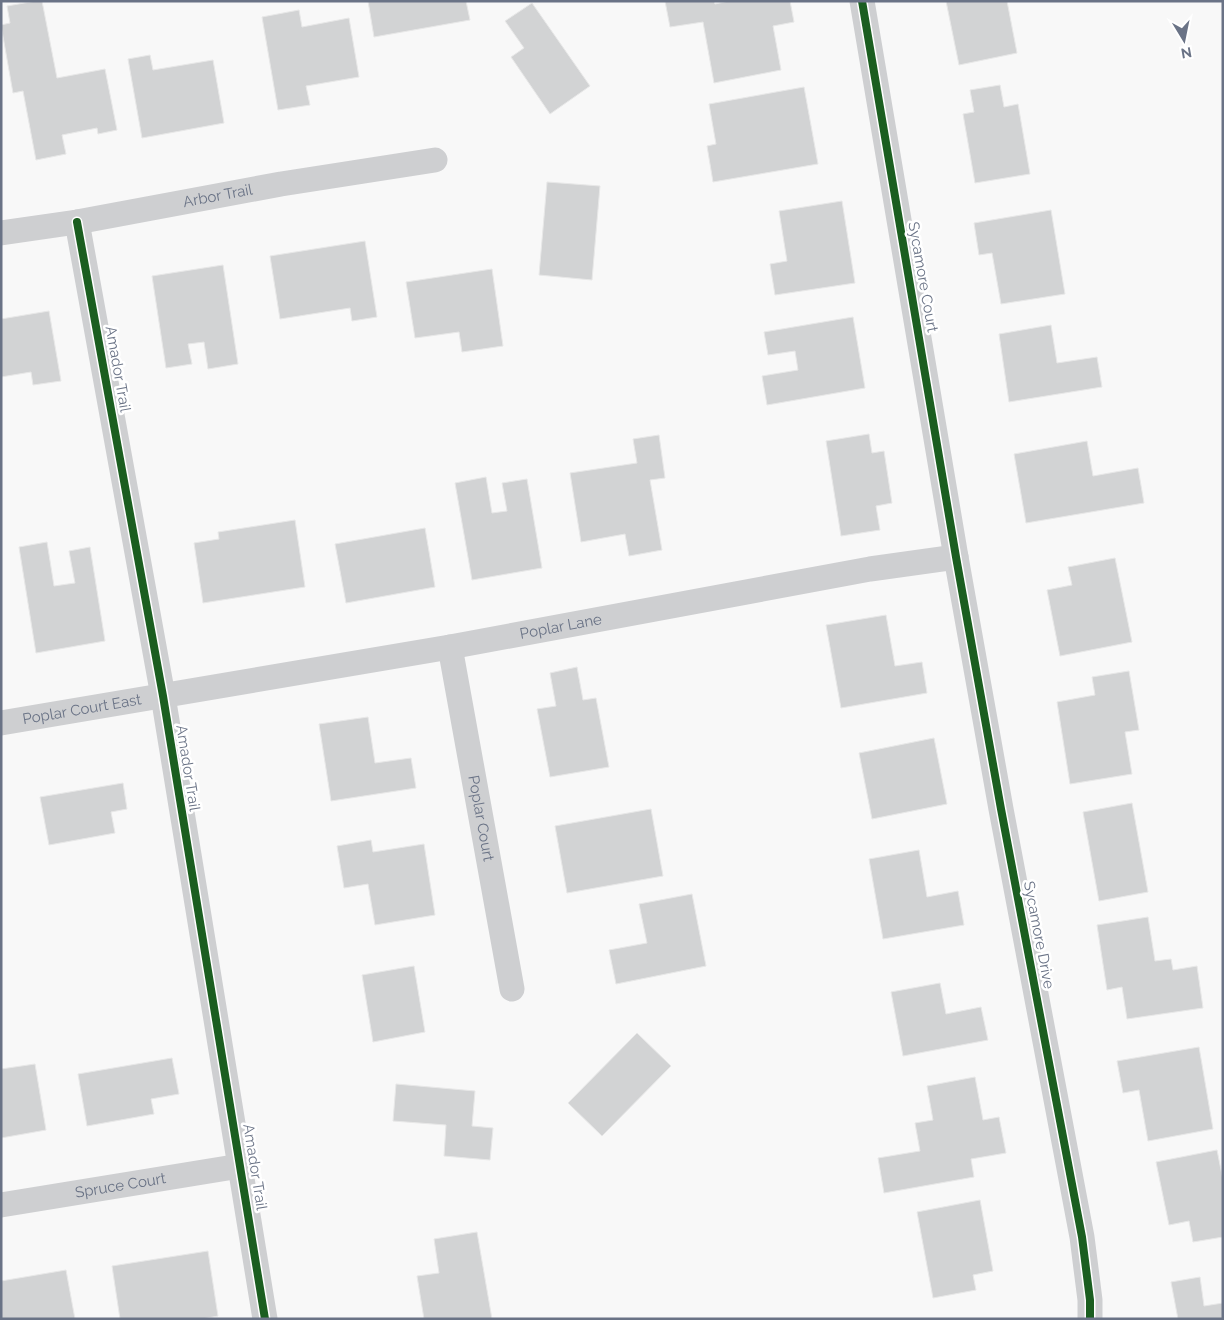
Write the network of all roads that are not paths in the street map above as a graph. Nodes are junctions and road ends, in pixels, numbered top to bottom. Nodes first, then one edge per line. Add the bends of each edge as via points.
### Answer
1 (862, 1) edge
2 (435, 160) dead end
3 (77, 222) junction
4 (1, 233) edge
5 (956, 557) junction
6 (450, 648) junction
7 (163, 696) junction
8 (1, 723) edge
9 (512, 989) dead end
10 (240, 1166) junction
11 (1, 1205) edge
12 (265, 1319) edge
13 (1090, 1319) edge

1 - 5 street, Sycamore Court
2 - 3 street, Arbor Trail via 281,184
3 - 4 street, Arbor Trail
3 - 7 street, Amador Trail
5 - 6 street, Poplar Lane via 870,569
5 - 13 street, Sycamore Drive via 1082,1237
6 - 7 street, Poplar Lane
6 - 9 street, Poplar Court
7 - 8 street, Poplar Court East
7 - 10 street, Amador Trail
10 - 11 street, Spruce Court
10 - 12 street, Amador Trail

